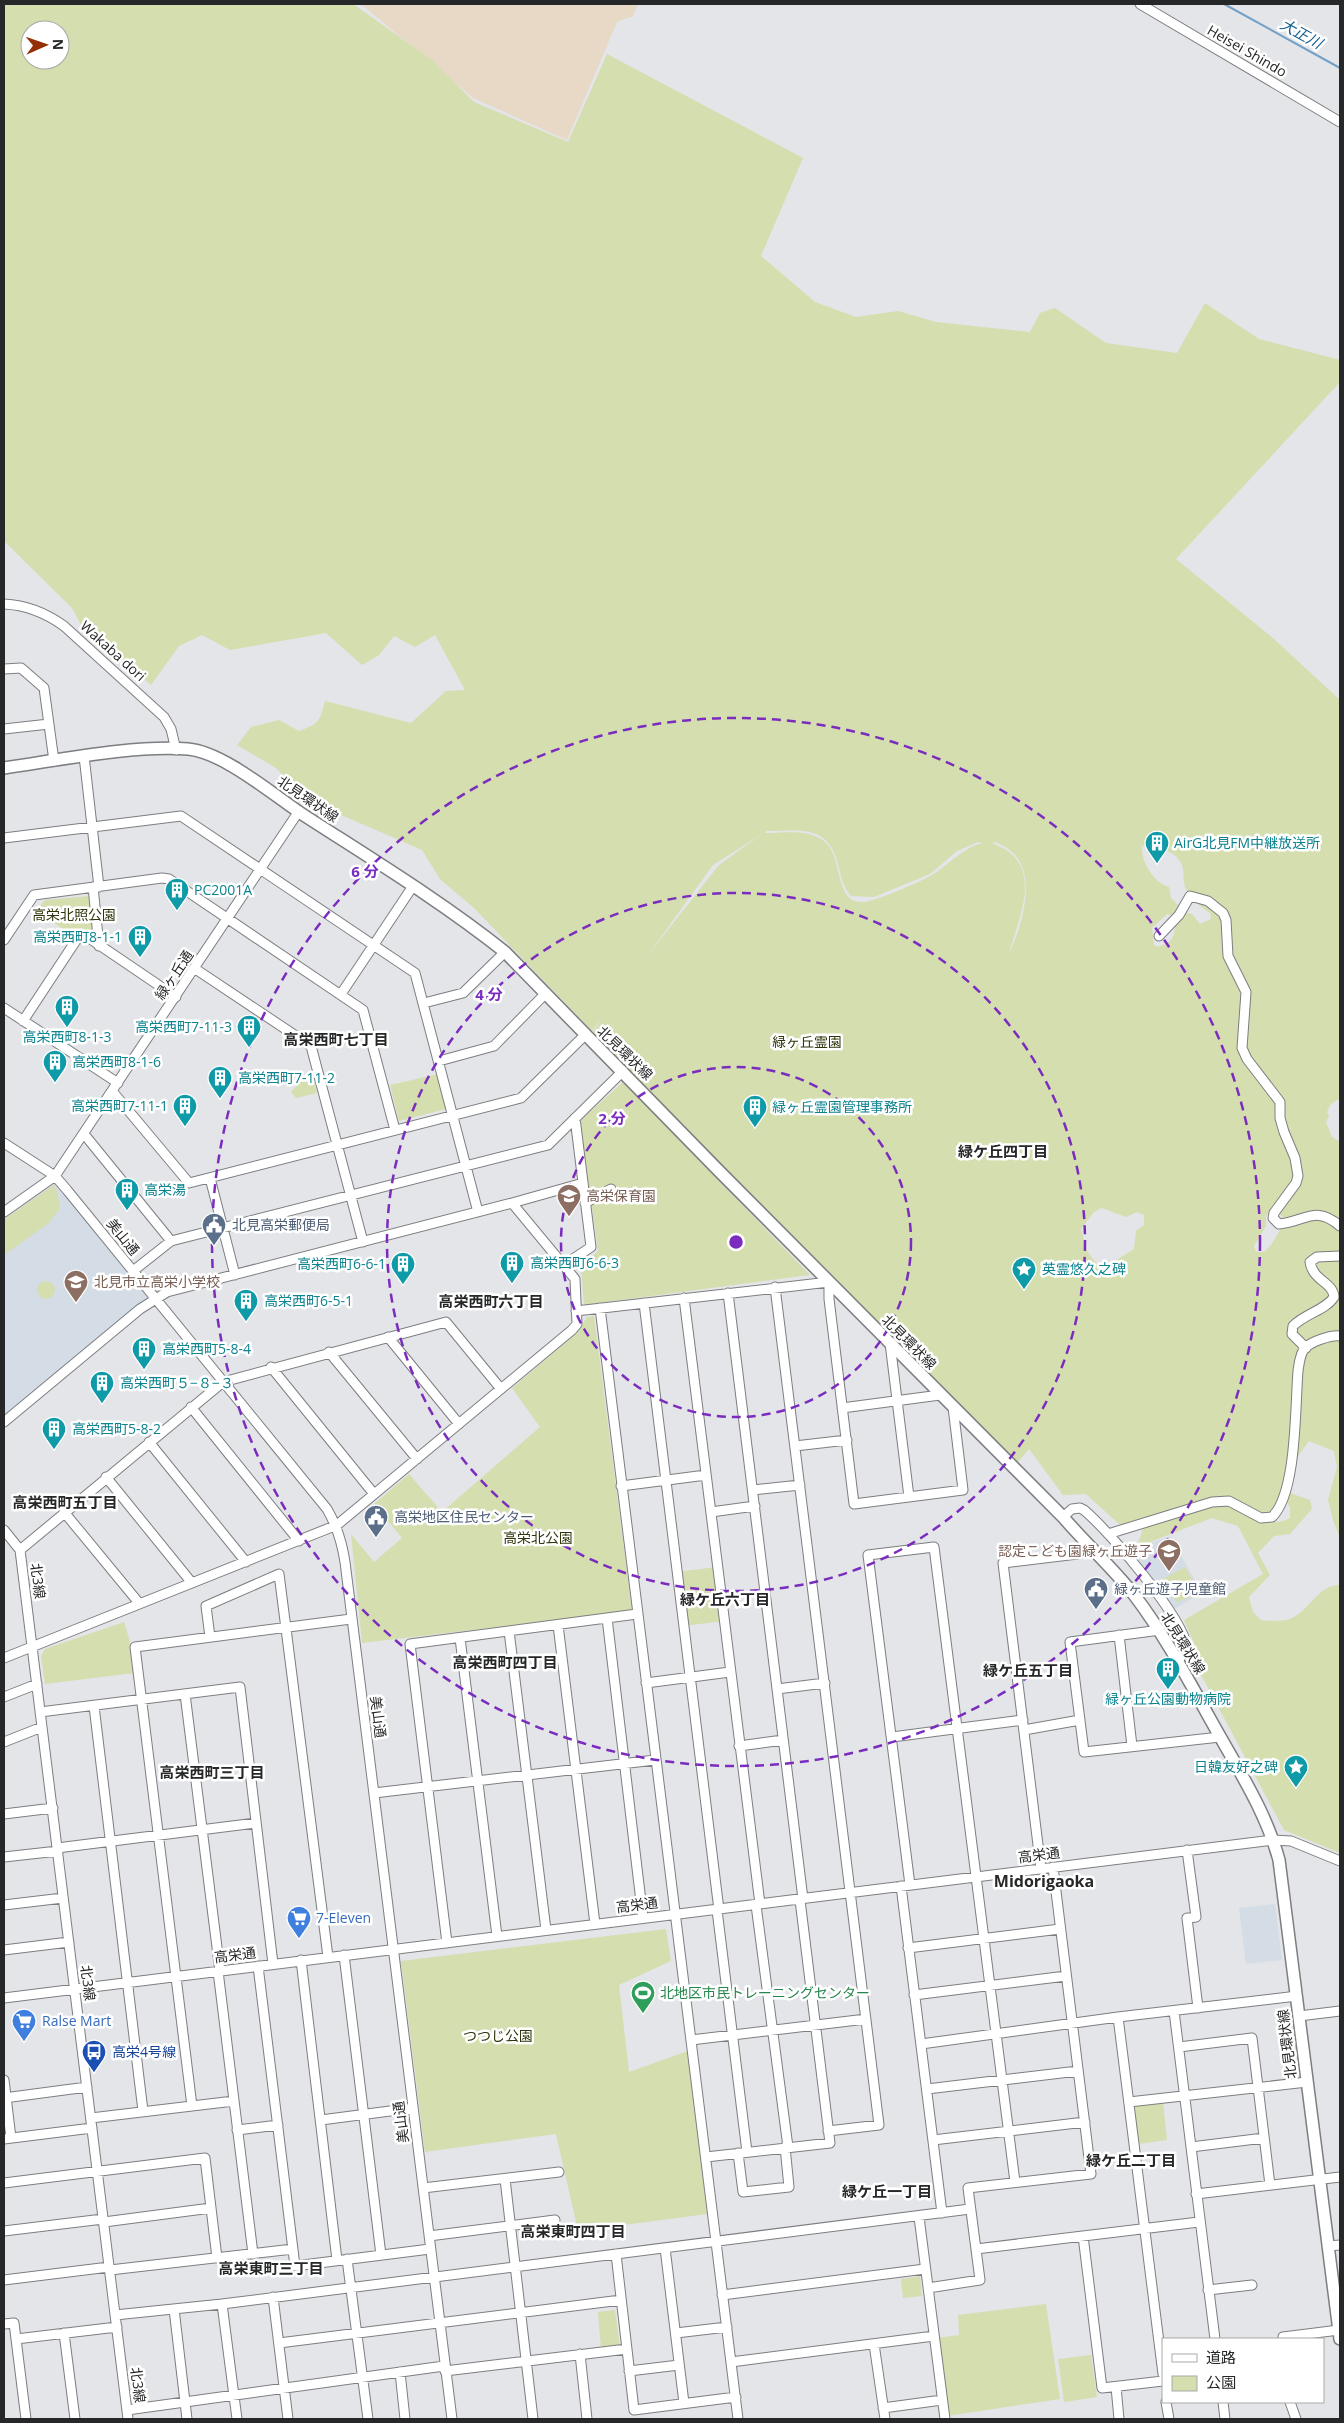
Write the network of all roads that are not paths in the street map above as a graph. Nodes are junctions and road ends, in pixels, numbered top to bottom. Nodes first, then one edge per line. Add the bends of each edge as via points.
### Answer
1 (1140, 4) edge
2 (1340, 122) edge
3 (4, 604) edge
4 (4, 669) edge
5 (49, 724) junction
6 (4, 730) edge
7 (176, 750) junction
8 (84, 756) junction
9 (54, 761) junction
10 (4, 768) edge
11 (299, 811) junction
12 (92, 827) junction
13 (4, 838) edge
14 (260, 869) junction
15 (413, 886) junction
16 (96, 887) junction
17 (228, 919) junction
18 (1159, 936) dead end
19 (4, 940) edge
20 (374, 944) junction
21 (99, 946) junction
22 (505, 952) junction
23 (194, 968) junction
24 (340, 994) junction
25 (546, 994) junction
26 (176, 997) junction
27 (424, 1003) junction
28 (4, 1008) edge
29 (23, 1021) junction
30 (585, 1035) junction
31 (439, 1061) junction
32 (623, 1071) junction
33 (118, 1082) junction
34 (112, 1091) junction
35 (452, 1116) junction
36 (575, 1118) junction
37 (395, 1130) junction
38 (84, 1134) junction
39 (4, 1143) edge
40 (337, 1146) junction
41 (466, 1167) junction
42 (55, 1176) junction
43 (210, 1178) junction
44 (583, 1183) junction
45 (611, 1189) dead end
46 (350, 1196) junction
47 (512, 1203) junction
48 (585, 1203) junction
49 (4, 1212) edge
50 (478, 1212) junction
51 (1340, 1226) edge
52 (223, 1228) junction
53 (171, 1241) junction
54 (362, 1242) junction
55 (1340, 1256) edge
56 (564, 1265) junction
57 (133, 1271) junction
58 (235, 1275) junction
59 (829, 1282) junction
60 (775, 1287) junction
61 (728, 1293) junction
62 (156, 1298) junction
63 (684, 1298) junction
64 (644, 1303) junction
65 (600, 1308) junction
66 (576, 1311) junction
67 (1340, 1336) edge
68 (388, 1337) junction
69 (890, 1343) junction
70 (1306, 1348) junction
71 (329, 1352) junction
72 (271, 1367) junction
73 (222, 1382) junction
74 (502, 1389) junction
75 (940, 1395) junction
76 (896, 1402) junction
77 (191, 1407) junction
78 (842, 1408) junction
79 (952, 1408) junction
80 (4, 1422) edge
81 (459, 1424) junction
82 (847, 1440) junction
83 (149, 1442) junction
84 (795, 1446) junction
85 (417, 1459) junction
86 (706, 1475) junction
87 (106, 1477) junction
88 (665, 1480) junction
89 (800, 1485) junction
90 (621, 1486) junction
91 (752, 1490) junction
92 (374, 1494) junction
93 (909, 1497) junction
94 (754, 1506) junction
95 (64, 1512) junction
96 (711, 1512) junction
97 (1063, 1517) junction
98 (336, 1525) junction
99 (4, 1530) edge
100 (1108, 1534) junction
101 (299, 1541) junction
102 (20, 1550) junction
103 (1094, 1552) junction
104 (246, 1562) junction
105 (192, 1583) junction
106 (139, 1603) junction
107 (637, 1614) junction
108 (607, 1618) junction
109 (351, 1619) junction
110 (558, 1625) junction
111 (286, 1629) junction
112 (1160, 1630) junction
113 (509, 1631) junction
114 (1119, 1636) junction
115 (210, 1637) junction
116 (460, 1638) junction
117 (32, 1646) junction
118 (4, 1658) edge
119 (1178, 1661) junction
120 (730, 1672) junction
121 (689, 1677) junction
122 (646, 1683) junction
123 (825, 1683) junction
124 (36, 1684) junction
125 (777, 1689) junction
126 (185, 1694) junction
127 (4, 1698) edge
128 (142, 1699) junction
129 (94, 1706) junction
130 (40, 1712) junction
131 (1023, 1720) junction
132 (1080, 1720) junction
133 (42, 1727) junction
134 (956, 1728) junction
135 (1024, 1730) junction
136 (1220, 1736) junction
137 (892, 1737) junction
138 (783, 1740) junction
139 (4, 1742) edge
140 (738, 1746) junction
141 (1132, 1746) junction
142 (655, 1760) junction
143 (624, 1764) junction
144 (576, 1770) junction
145 (528, 1776) junction
146 (478, 1782) junction
147 (426, 1788) junction
148 (374, 1793) junction
149 (53, 1808) junction
150 (4, 1814) edge
151 (256, 1823) junction
152 (202, 1829) junction
153 (159, 1835) junction
154 (1273, 1840) junction
155 (112, 1841) junction
156 (58, 1849) junction
157 (1188, 1850) junction
158 (4, 1857) edge
159 (1340, 1861) edge
160 (1053, 1867) junction
161 (1041, 1868) junction
162 (976, 1877) junction
163 (906, 1885) junction
164 (852, 1893) junction
165 (63, 1898) junction
166 (801, 1899) junction
167 (4, 1905) edge
168 (758, 1905) junction
169 (718, 1910) junction
170 (675, 1914) junction
171 (643, 1918) junction
172 (595, 1924) junction
173 (1060, 1929) junction
174 (546, 1930) junction
175 (497, 1936) junction
176 (984, 1939) junction
177 (69, 1942) junction
178 (447, 1943) junction
179 (908, 1948) junction
180 (394, 1949) junction
181 (4, 1950) edge
182 (344, 1955) junction
183 (328, 1957) junction
184 (301, 1960) junction
185 (273, 1964) junction
186 (258, 1966) junction
187 (219, 1971) junction
188 (177, 1976) junction
189 (1066, 1976) junction
190 (128, 1982) junction
191 (990, 1985) junction
192 (75, 1989) junction
193 (914, 1995) junction
194 (1297, 1996) junction
195 (4, 1998) edge
196 (1198, 2008) junction
197 (1174, 2011) junction
198 (1340, 2011) edge
199 (1299, 2016) junction
200 (1118, 2017) junction
201 (866, 2019) junction
202 (1072, 2023) junction
203 (814, 2026) junction
204 (773, 2030) junction
205 (996, 2033) junction
206 (732, 2035) junction
207 (691, 2040) junction
208 (921, 2044) junction
209 (1179, 2047) junction
210 (1078, 2071) junction
211 (4, 2080) edge
212 (1002, 2080) junction
213 (1307, 2082) junction
214 (87, 2087) junction
215 (927, 2088) junction
216 (1258, 2088) junction
217 (1185, 2095) junction
218 (5, 2098) edge
219 (234, 2101) junction
220 (1129, 2102) junction
221 (192, 2106) junction
222 (413, 2108) junction
223 (144, 2112) junction
224 (364, 2114) junction
225 (321, 2120) junction
226 (1085, 2122) junction
227 (91, 2123) junction
228 (278, 2125) junction
229 (237, 2130) junction
230 (828, 2131) junction
231 (1009, 2132) junction
232 (8, 2138) edge
233 (1264, 2138) junction
234 (933, 2140) junction
235 (786, 2147) junction
236 (1191, 2147) junction
237 (747, 2152) junction
238 (738, 2153) junction
239 (706, 2157) junction
240 (97, 2171) junction
241 (559, 2172) dead end
242 (1340, 2177) edge
243 (505, 2179) junction
244 (1320, 2179) junction
245 (1015, 2182) junction
246 (4, 2183) edge
247 (1270, 2185) junction
248 (423, 2188) junction
249 (1196, 2194) junction
250 (211, 2208) junction
251 (970, 2209) junction
252 (942, 2213) junction
253 (919, 2217) junction
254 (104, 2220) junction
255 (555, 2220) dead end
256 (1199, 2222) junction
257 (510, 2225) junction
258 (1144, 2229) junction
259 (4, 2231) edge
260 (429, 2236) junction
261 (1083, 2236) junction
262 (716, 2241) junction
263 (1340, 2245) edge
264 (1328, 2246) junction
265 (665, 2248) junction
266 (294, 2249) junction
267 (430, 2249) junction
268 (976, 2249) junction
269 (253, 2254) junction
270 (616, 2254) junction
271 (381, 2255) junction
272 (216, 2258) junction
273 (347, 2259) junction
274 (337, 2260) junction
275 (515, 2266) junction
276 (110, 2268) junction
277 (925, 2269) junction
278 (434, 2276) junction
279 (4, 2280) edge
280 (1252, 2285) dead end
281 (351, 2287) junction
282 (928, 2288) junction
283 (1208, 2290) junction
284 (722, 2295) junction
285 (273, 2297) junction
286 (621, 2300) junction
287 (222, 2304) junction
288 (174, 2309) junction
289 (1338, 2311) edge
290 (520, 2313) junction
291 (115, 2315) junction
292 (439, 2323) junction
293 (4, 2324) edge
294 (117, 2327) junction
295 (727, 2327) junction
296 (64, 2333) junction
297 (357, 2333) junction
298 (676, 2333) junction
299 (1340, 2334) edge
300 (934, 2336) junction
301 (1215, 2338) edge
302 (1283, 2338) edge
303 (16, 2339) junction
304 (279, 2343) junction
305 (874, 2344) junction
306 (627, 2349) junction
307 (580, 2354) junction
308 (527, 2360) junction
309 (731, 2362) junction
310 (680, 2365) junction
311 (1162, 2366) edge
312 (445, 2368) junction
313 (629, 2371) junction
314 (400, 2372) junction
315 (362, 2378) junction
316 (1162, 2381) edge
317 (1116, 2387) junction
318 (284, 2388) junction
319 (234, 2395) junction
320 (736, 2398) junction
321 (942, 2400) junction
322 (185, 2402) junction
323 (684, 2403) junction
324 (1166, 2403) edge
325 (1222, 2403) edge
326 (1290, 2403) edge
327 (883, 2408) junction
328 (128, 2414) edge
329 (26, 2419) edge
330 (75, 2419) edge
331 (187, 2419) edge
332 (237, 2419) edge
333 (288, 2419) edge
334 (368, 2419) edge
335 (405, 2419) edge
336 (452, 2419) edge
337 (533, 2419) edge
338 (587, 2419) edge
339 (738, 2419) edge
340 (885, 2419) edge
341 (945, 2419) edge
342 (1119, 2419) edge
343 (1169, 2419) edge
344 (1225, 2419) edge
345 (1296, 2419) edge

1 - 2 street, Heisei Shindo
3 - 7 street, Wakaba dori via 32,609 64,626 164,716 172,729
4 - 5 street via 21,668 44,688
5 - 6 street
5 - 9 street
7 - 8 main road, 北見環状線
7 - 11 main road, 北見環状線 via 198,751 214,757
8 - 9 main road, 北見環状線
8 - 12 street
9 - 10 main road, 北見環状線
11 - 14 street, 緑ヶ丘通
11 - 15 main road, 北見環状線
12 - 13 street
12 - 14 street via 181,816
12 - 16 street
14 - 17 street, 緑ヶ丘通
14 - 20 street
15 - 20 street
15 - 22 main road, 北見環状線
16 - 17 street via 169,879
16 - 19 street via 34,895
16 - 21 street
17 - 23 street, 緑ヶ丘通
17 - 24 street
18 - 51 street via 1179,915 1190,896 1208,901 1223,913 1228,956 1246,992 1242,1048 1280,1102 1280,1118 1298,1169 1296,1183 1273,1218 1279,1224 1319,1215
20 - 24 street
20 - 27 street via 415,974
21 - 26 street
21 - 29 street via 89,938 77,939
22 - 25 main road, 北見環状線
22 - 27 street via 463,993
23 - 26 street, 緑ヶ丘通
23 - 40 street via 311,1046
24 - 37 street via 363,1010
25 - 30 main road, 北見環状線
25 - 31 street via 494,1046
26 - 33 street, 緑ヶ丘通
27 - 31 street
28 - 29 street
29 - 33 street
30 - 32 main road, 北見環状線
30 - 35 street via 521,1098
31 - 35 street
32 - 36 street
32 - 59 main road, 北見環状線
33 - 34 street, 緑ヶ丘通
34 - 38 street, 緑ヶ丘通
34 - 43 street via 189,1183
35 - 37 street
35 - 41 street
36 - 41 street via 548,1146
36 - 44 street
37 - 40 street
38 - 42 street, 緑ヶ丘通
38 - 53 street
39 - 42 street, 美山通
40 - 43 street
40 - 46 street
41 - 46 street
41 - 50 street
42 - 49 street, 緑ヶ丘通
42 - 57 street, 美山通
43 - 52 street
44 - 47 street
44 - 48 street
45 - 48 street
46 - 52 street
46 - 54 street
47 - 50 street
47 - 56 street
48 - 56 street via 591,1248
50 - 54 street
52 - 53 street
52 - 58 street
53 - 57 street
54 - 58 street
55 - 70 street via 1318,1257 1310,1262 1312,1273 1331,1288 1334,1297 1293,1326 1292,1334
56 - 66 street via 575,1279
57 - 62 street, 美山通
58 - 62 street via 167,1292
59 - 60 street
59 - 69 main road, 北見環状線
59 - 78 street
60 - 61 street
60 - 84 street
61 - 63 street
61 - 91 street
62 - 73 street, 美山通
62 - 80 street
63 - 64 street
63 - 86 street
64 - 65 street
64 - 88 street
65 - 66 street
65 - 90 street
66 - 74 street via 577,1324 572,1330
67 - 70 street via 1326,1338
68 - 71 street
68 - 74 street via 446,1322
68 - 81 street
69 - 75 main road, 北見環状線
69 - 76 street
70 - 100 street via 1298,1372 1291,1471 1281,1504 1272,1517 1262,1518 1229,1501 1212,1502
71 - 72 street
71 - 85 street
72 - 73 street
72 - 92 street
73 - 77 street
73 - 98 street, 美山通 via 327,1508
74 - 81 street
75 - 76 street
75 - 79 main road, 北見環状線
76 - 78 street
76 - 93 street
77 - 83 street
77 - 101 street
78 - 82 street
79 - 93 street via 963,1490
79 - 97 main road, 北見環状線
81 - 85 street
82 - 84 street
82 - 93 street via 854,1504
83 - 87 street
83 - 104 street
84 - 89 street
85 - 92 street
86 - 88 street
86 - 96 street
87 - 95 street
87 - 105 street
88 - 90 street
88 - 121 street
89 - 91 street
89 - 123 street
90 - 107 street
91 - 94 street
92 - 98 street
94 - 96 street
94 - 125 street
95 - 102 street
95 - 106 street
96 - 120 street
97 - 100 street via 1072,1509 1080,1508
97 - 103 main road, 北見環状線
98 - 101 street
98 - 109 street, 美山通 via 342,1540
99 - 102 street
100 - 119 street via 1142,1574 1182,1630 1187,1647
101 - 104 street
102 - 117 street, 北3線
103 - 112 main road, 北見環状線
103 - 131 street via 1003,1563
104 - 105 street
105 - 106 street
106 - 117 street
107 - 108 street
107 - 122 street
108 - 110 street
108 - 143 street
109 - 111 street
109 - 148 street, 美山通
110 - 113 street
110 - 144 street
111 - 115 street
111 - 115 street via 279,1574 206,1606
111 - 183 street
112 - 114 street
112 - 119 main road, 北見環状線
113 - 116 street
113 - 145 street
114 - 132 street via 1070,1642
114 - 141 street
115 - 128 street via 136,1647
116 - 146 street
116 - 147 street via 410,1644
117 - 118 street
117 - 124 street, 北3線
119 - 136 main road, 北見環状線
120 - 121 street
120 - 140 street
121 - 122 street
121 - 169 street
122 - 142 street
123 - 125 street
123 - 164 street
124 - 127 street
124 - 130 street, 北3線
125 - 138 street
126 - 128 street
126 - 151 street via 240,1687
126 - 152 street
128 - 129 street
128 - 153 street
129 - 130 street
129 - 155 street
130 - 133 street, 北3線
131 - 134 street
131 - 135 street
132 - 135 street
132 - 141 street via 1084,1752
133 - 139 street
133 - 149 street, 北3線
134 - 137 street
134 - 137 street via 934,1547 868,1554
134 - 162 street
135 - 161 street
136 - 141 street
136 - 154 main road, 北見環状線 via 1258,1804
137 - 163 street
138 - 140 street
138 - 166 street
140 - 168 street
142 - 143 street
142 - 170 street
143 - 144 street
143 - 171 street
144 - 145 street
144 - 172 street
145 - 146 street
145 - 174 street
146 - 147 street
146 - 175 street
147 - 148 street
147 - 178 street
148 - 180 street, 美山通
149 - 150 street
149 - 156 street, 北3線
151 - 152 street
151 - 185 street
152 - 153 street
152 - 187 street
153 - 155 street
153 - 188 street
154 - 157 street, 高栄通
154 - 159 street, 高栄通 via 1291,1841
154 - 194 main road, 北見環状線 via 1279,1860
155 - 156 street
155 - 190 street
156 - 158 street
156 - 165 street, 北3線
157 - 160 street, 高栄通
157 - 196 street via 1196,1917 1187,1918
160 - 161 street, 高栄通
160 - 173 street
161 - 162 street, 高栄通
162 - 163 street, 高栄通
162 - 176 street
163 - 164 street, 高栄通
163 - 179 street
164 - 166 street, 高栄通
164 - 201 street
165 - 167 street
165 - 177 street, 北3線
166 - 168 street, 高栄通
166 - 203 street
168 - 169 street, 高栄通
168 - 204 street
169 - 170 street, 高栄通
169 - 206 street
170 - 171 street, 高栄通
170 - 207 street
171 - 172 street, 高栄通
172 - 174 street, 高栄通
173 - 176 street
173 - 189 street
174 - 175 street, 高栄通
175 - 178 street, 高栄通
176 - 179 street
176 - 191 street
177 - 181 street
177 - 192 street, 北3線
178 - 180 street, 高栄通
179 - 193 street
180 - 182 street, 高栄通
180 - 222 street, 美山通
182 - 183 street, 高栄通
182 - 224 street
183 - 184 street, 高栄通
184 - 185 street, 高栄通
184 - 225 street
185 - 186 street, 高栄通
186 - 187 street, 高栄通
186 - 228 street
187 - 188 street, 高栄通
187 - 219 street
188 - 190 street, 高栄通
188 - 221 street
189 - 191 street
189 - 202 street
190 - 192 street, 高栄通
190 - 223 street
191 - 193 street
191 - 205 street
192 - 195 street, 高栄通
192 - 214 street, 北3線
193 - 208 street
194 - 196 street
194 - 199 main road, 北見環状線
196 - 197 street
197 - 200 street
197 - 209 street
198 - 199 street
199 - 213 main road, 北見環状線
200 - 202 street
200 - 220 street
201 - 203 street
201 - 230 street via 879,2125
202 - 205 street
202 - 210 street
203 - 204 street
203 - 230 street
204 - 206 street
204 - 235 street
205 - 208 street
205 - 212 street
206 - 207 street
206 - 237 street
207 - 239 street
208 - 215 street
209 - 216 street via 1252,2038
209 - 217 street
210 - 212 street
210 - 226 street
211 - 218 street
212 - 215 street
212 - 231 street
213 - 216 street
213 - 244 main road, 北見環状線
214 - 218 street
214 - 227 street, 北3線
215 - 234 street
216 - 217 street
216 - 233 street
217 - 220 street
217 - 236 street
218 - 232 street
219 - 221 street
219 - 229 street
220 - 258 street
221 - 223 street
222 - 224 street
222 - 248 street, 美山通
223 - 227 street
224 - 225 street
224 - 271 street
225 - 274 street
226 - 231 street
226 - 245 street via 1091,2174
227 - 232 street
227 - 240 street, 北3線
228 - 229 street
228 - 266 street
229 - 269 street
230 - 235 street via 830,2143
231 - 234 street
231 - 245 street
233 - 236 street
233 - 247 street
234 - 252 street
235 - 237 street
235 - 238 street via 789,2187 743,2192
236 - 249 street
237 - 238 street
238 - 239 street
239 - 262 street
240 - 246 street
240 - 250 street via 205,2158
240 - 254 street, 北3線
241 - 243 street
242 - 244 street
243 - 248 street
243 - 257 street
244 - 247 street
244 - 264 main road, 北見環状線
245 - 251 street via 968,2188
247 - 249 street
248 - 260 street, 美山通
249 - 256 street
250 - 254 street
250 - 272 street
251 - 252 street
251 - 268 street
252 - 253 street
253 - 262 street
253 - 277 street
254 - 259 street
254 - 276 street, 北3線
255 - 257 street
256 - 258 street
256 - 283 street
257 - 260 street
257 - 275 street
258 - 261 street
258 - 311 street
260 - 267 street, 美山通
261 - 268 street
261 - 317 street via 1102,2388
262 - 265 street
262 - 284 street
263 - 264 street
264 - 289 main road, 北見環状線
265 - 270 street
265 - 298 street
266 - 269 street
266 - 274 street via 295,2266
267 - 271 street
267 - 278 street, 美山通
268 - 282 street via 980,2280
269 - 272 street
270 - 275 street
270 - 286 street
271 - 273 street
272 - 276 street
273 - 274 street
273 - 281 street
275 - 278 street
275 - 290 street
276 - 279 street
276 - 291 street, 北3線
277 - 282 street
277 - 284 street
278 - 281 street
278 - 292 street, 美山通
280 - 283 street
281 - 285 street
281 - 297 street
282 - 300 street
283 - 301 street
284 - 295 street
285 - 287 street
285 - 304 street
286 - 290 street
286 - 306 street
287 - 288 street
287 - 319 street
288 - 291 street
288 - 322 street
289 - 299 main road, 北見環状線
290 - 292 street
290 - 308 street
291 - 294 street, 北3線
292 - 297 street
292 - 312 street, 美山通
293 - 303 street via 14,2323
294 - 296 street
294 - 328 street, 北3線
295 - 298 street
295 - 309 street
296 - 303 street
296 - 330 street
297 - 304 street
297 - 315 street
298 - 310 street
299 - 302 street
300 - 305 street
300 - 321 street
303 - 329 street
304 - 318 street
305 - 309 street
305 - 327 street
306 - 307 street
306 - 313 street
307 - 308 street
307 - 338 street
308 - 312 street
308 - 337 street
309 - 320 street
310 - 313 street
310 - 323 street
312 - 314 street
312 - 336 street, 美山通
313 - 323 street via 634,2410
314 - 315 street
314 - 335 street
315 - 318 street
315 - 334 street
316 - 317 street
317 - 342 street
318 - 319 street
318 - 333 street
319 - 322 street
319 - 332 street
320 - 323 street
320 - 339 street
321 - 327 street
321 - 341 street
322 - 328 street
322 - 331 street
324 - 343 street
325 - 344 street
326 - 345 street
327 - 340 street

